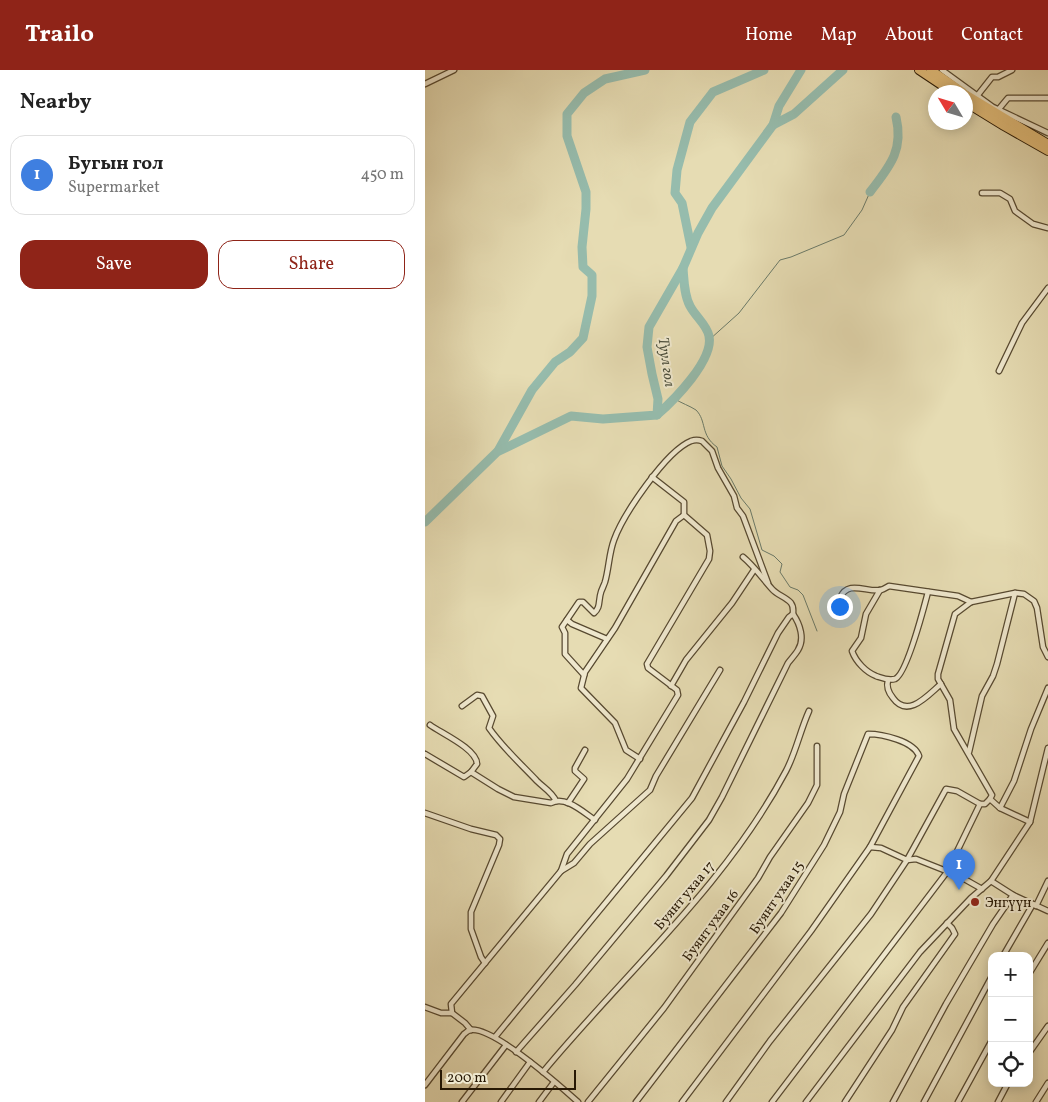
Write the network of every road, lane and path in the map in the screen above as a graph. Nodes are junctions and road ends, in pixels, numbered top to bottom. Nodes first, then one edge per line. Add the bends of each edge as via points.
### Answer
1 (454, 70) edge
2 (919, 70) edge
3 (931, 70) edge
4 (942, 70) edge
5 (993, 70) edge
6 (1012, 70) edge
7 (992, 77) junction
8 (425, 84) edge
9 (942, 85) edge
10 (953, 85) edge
11 (973, 97) edge
12 (1048, 98) edge
13 (979, 99) junction
14 (973, 107) edge
15 (997, 112) junction
16 (1048, 133) edge
17 (1048, 143) edge
18 (1048, 151) edge
19 (981, 193) dead end
20 (1048, 228) edge
21 (1048, 288) edge
22 (999, 371) dead end
23 (652, 477) junction
24 (685, 515) junction
25 (743, 557) dead end
26 (754, 570) junction
27 (768, 584) junction
28 (880, 590) junction
29 (928, 592) junction
30 (1015, 593) junction
31 (841, 600) dead end
32 (971, 602) junction
33 (793, 614) junction
34 (567, 620) junction
35 (607, 639) junction
36 (1048, 657) edge
37 (720, 670) dead end
38 (584, 675) junction
39 (888, 680) junction
40 (941, 684) junction
41 (671, 686) junction
42 (1048, 688) edge
43 (462, 706) dead end
44 (809, 711) dead end
45 (430, 725) dead end
46 (817, 746) dead end
47 (1048, 748) edge
48 (585, 750) dead end
49 (969, 752) junction
50 (425, 754) edge
51 (640, 759) junction
52 (471, 772) junction
53 (990, 800) junction
54 (556, 801) junction
55 (568, 803) junction
56 (980, 804) junction
57 (1000, 808) junction
58 (425, 813) edge
59 (595, 820) junction
60 (1030, 822) junction
61 (870, 847) junction
62 (907, 860) junction
63 (561, 870) junction
64 (947, 872) junction
65 (991, 881) junction
66 (1048, 881) edge
67 (982, 889) junction
68 (1013, 895) junction
69 (1035, 905) junction
70 (1048, 911) edge
71 (947, 923) junction
72 (1048, 944) edge
73 (1006, 952) edge
74 (485, 962) junction
75 (1033, 968) edge
76 (988, 983) edge
77 (425, 1007) edge
78 (452, 1013) junction
79 (1048, 1026) edge
80 (471, 1030) junction
81 (495, 1038) junction
82 (991, 1042) edge
83 (506, 1045) junction
84 (1033, 1047) edge
85 (516, 1052) junction
86 (530, 1062) junction
87 (543, 1072) junction
88 (554, 1082) junction
89 (1048, 1083) edge
90 (425, 1084) edge
91 (1006, 1087) edge
92 (461, 1102) edge
93 (501, 1102) edge
94 (539, 1102) edge
95 (578, 1102) edge
96 (587, 1102) edge
97 (636, 1102) edge
98 (682, 1102) edge
99 (725, 1102) edge
100 (772, 1102) edge
101 (807, 1102) edge
102 (845, 1102) edge
103 (893, 1102) edge
104 (924, 1102) edge
105 (958, 1102) edge
106 (998, 1102) edge
107 (1037, 1102) edge

1 - 8 street
2 - 9 main road
3 - 10 main road
4 - 13 street
5 - 7 street
6 - 7 street
7 - 13 street
11 - 13 main road
12 - 15 street via 1008,98
13 - 15 main road
14 - 18 main road
15 - 16 street
15 - 17 main road
19 - 20 street via 1000,193 1010,199 1015,211 1033,224
21 - 22 street via 1022,323
23 - 24 street via 684,502
23 - 27 street via 674,452 692,440 702,440 709,446 743,516
23 - 34 street via 614,540 599,607 594,613 579,602
24 - 35 street via 676,521
24 - 41 street via 707,535 710,551 709,560 648,660 648,668
25 - 26 street
26 - 27 street
26 - 41 street via 732,603 685,660
27 - 33 street via 790,602
28 - 29 street via 889,586
28 - 31 street via 855,587 841,594
28 - 39 street via 866,614 861,638 852,652 865,670
29 - 32 street via 958,596
29 - 39 street via 902,672 896,679
30 - 32 street
30 - 36 street via 1024,594 1034,601 1043,648
30 - 49 street via 997,664 982,696
32 - 40 street via 955,614 952,622 937,674
33 - 81 street via 778,633 691,798
33 - 85 street via 802,634 798,651 788,663 723,798 666,876
34 - 35 street
34 - 38 street via 562,627 565,654
35 - 38 street
37 - 63 street via 650,790 590,844 574,863
38 - 51 street via 581,688 615,724 626,750
39 - 40 street via 888,691 896,703 909,707
40 - 49 street via 950,700 954,728
41 - 51 street via 678,695
42 - 57 street via 1014,781
43 - 54 street via 477,695 482,696 493,716 489,728 500,744 554,795
44 - 87 street, Буянт ухаа 17 via 785,772 735,851 683,916
45 - 52 street via 450,736 475,757 477,764
46 - 96 street, Буянт ухаа 16 via 817,785 808,803 664,1008
47 - 60 street
48 - 55 street via 575,768 583,780
49 - 53 street via 992,795
50 - 52 street via 464,777
51 - 59 street
52 - 54 street via 514,796 551,804
53 - 56 street
53 - 57 street
54 - 55 street
55 - 59 street
56 - 62 street via 957,791 946,789
56 - 64 street
57 - 60 street
58 - 74 street via 496,835 499,839 471,912 471,929
59 - 63 street via 567,854
60 - 65 street
61 - 62 street via 881,848
61 - 97 street, Буянт ухаа 15 via 919,756 903,742 868,734 840,812 824,845 781,913
61 - 98 street
62 - 64 street via 916,859
62 - 99 street via 871,914
63 - 74 street
64 - 67 street
64 - 100 street
65 - 67 street
65 - 68 street
66 - 69 street
67 - 71 street
68 - 69 street
68 - 103 street via 946,1004
69 - 70 street
69 - 73 street
71 - 101 street via 920,952
71 - 102 street via 955,934 903,1007 892,1030
72 - 75 street
74 - 78 street via 451,1004
76 - 104 street
77 - 78 street
78 - 80 street
79 - 84 street
80 - 81 street
80 - 90 street via 464,1034
81 - 83 street
82 - 105 street
83 - 85 street
83 - 92 street
85 - 86 street
86 - 87 street
86 - 93 street
87 - 88 street
88 - 94 street
88 - 95 street
89 - 107 street
91 - 106 street

